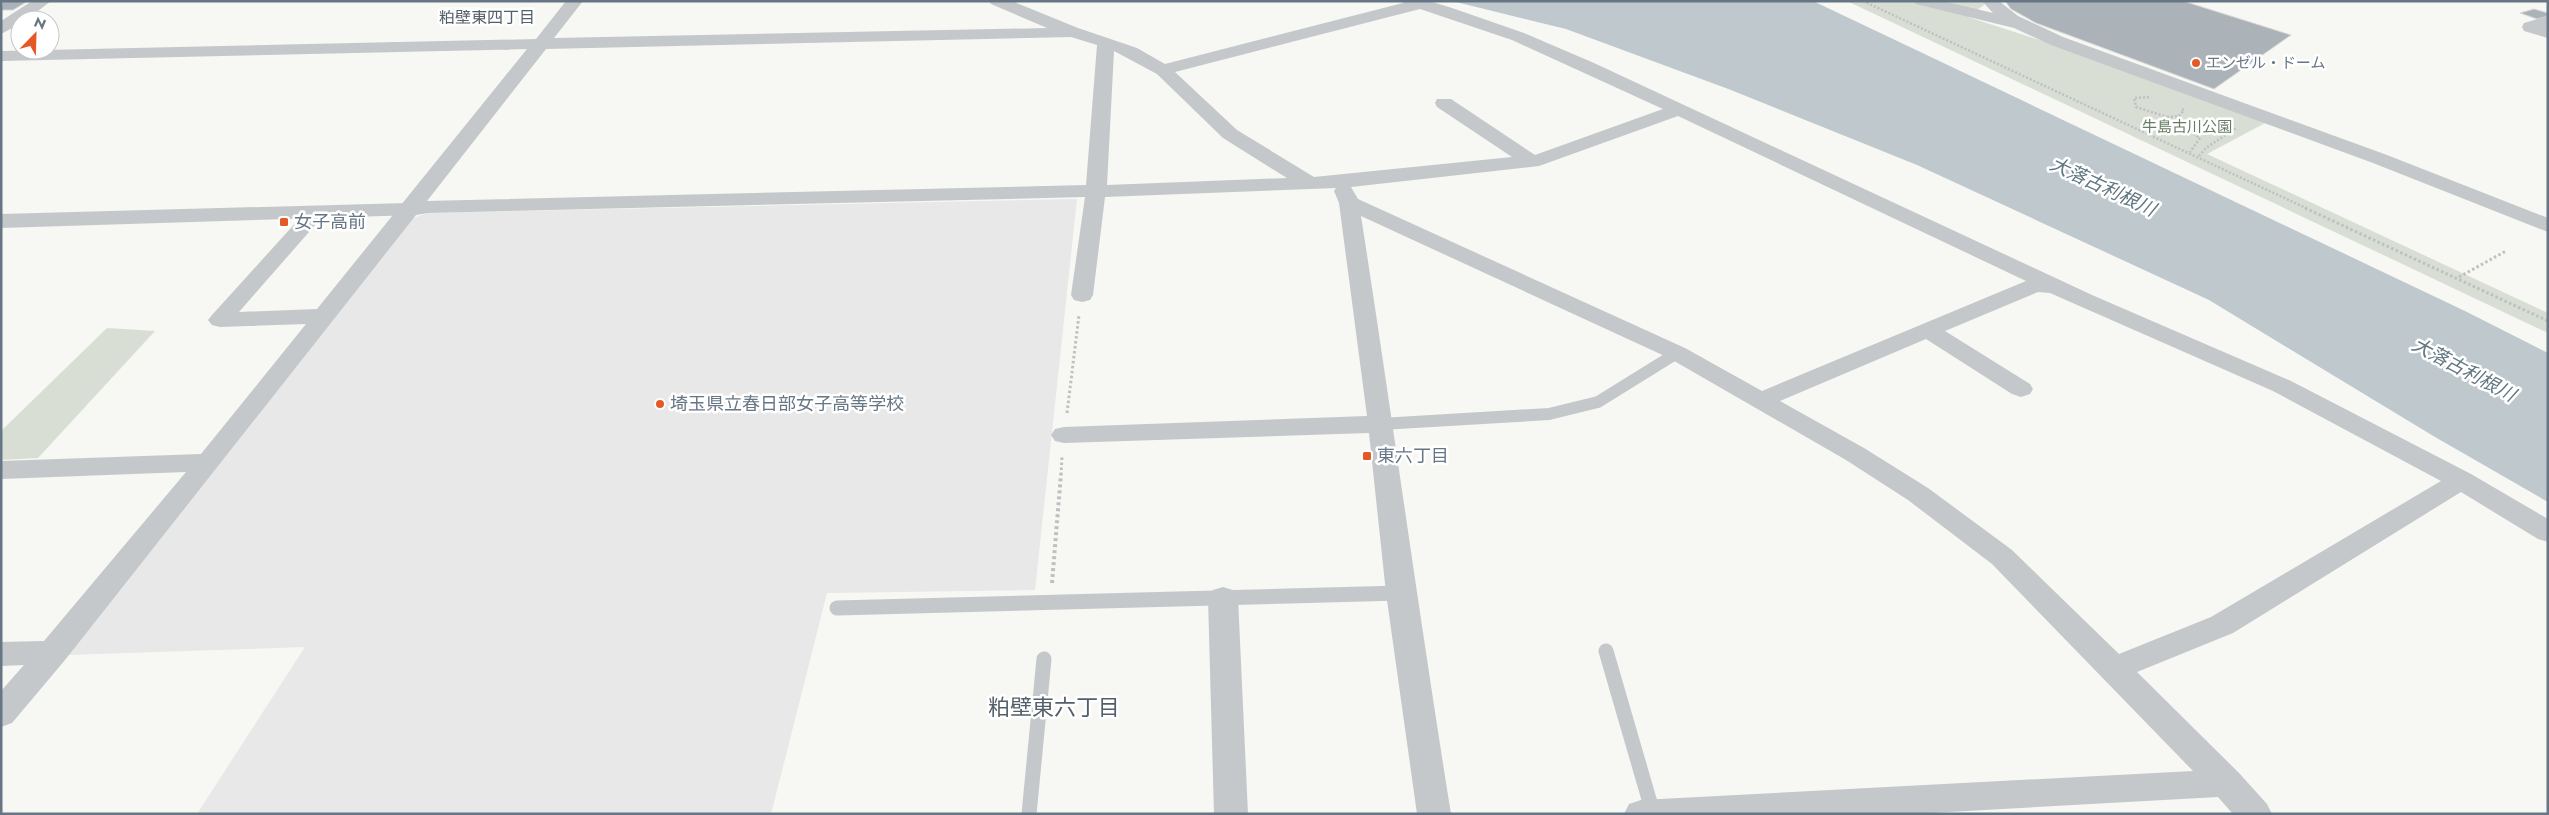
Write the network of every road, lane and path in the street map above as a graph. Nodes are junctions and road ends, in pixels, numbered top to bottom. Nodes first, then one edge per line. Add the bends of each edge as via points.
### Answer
1 (43, 1) edge
2 (575, 1) edge
3 (996, 1) edge
4 (1863, 1) edge
5 (1922, 1) edge
6 (1990, 1) edge
7 (1415, 2) edge
8 (2548, 21) edge
9 (2020, 25) junction
10 (1, 29) edge
11 (1072, 32) junction
12 (2548, 33) edge
13 (1106, 42) junction
14 (540, 45) junction
15 (1, 56) edge
16 (1163, 70) junction
17 (2154, 96) dead end
18 (1444, 103) dead end
19 (2178, 106) dead end
20 (1679, 109) junction
21 (2264, 116) junction
22 (2167, 117) junction
23 (2190, 152) junction
24 (2199, 156) junction
25 (1531, 161) junction
26 (1310, 184) junction
27 (1096, 191) junction
28 (1344, 192) junction
29 (408, 210) junction
30 (316, 212) junction
31 (1, 221) edge
32 (2548, 226) edge
33 (2506, 251) dead end
34 (2458, 277) junction
35 (2053, 286) junction
36 (1082, 295) dead end
37 (324, 316) junction
38 (2548, 321) edge
39 (1927, 330) junction
40 (1676, 353) junction
41 (2021, 389) dead end
42 (1761, 400) junction
43 (1381, 424) junction
44 (1064, 435) dead end
45 (208, 462) junction
46 (1, 470) edge
47 (2462, 480) junction
48 (2548, 532) edge
49 (1400, 593) junction
50 (1224, 598) junction
51 (837, 608) dead end
52 (1606, 651) dead end
53 (54, 652) junction
54 (1, 654) edge
55 (1044, 659) dead end
56 (2114, 668) junction
57 (1, 714) edge
58 (2227, 784) junction
59 (1801, 810) edge
60 (1653, 813) edge
61 (1029, 814) edge
62 (1231, 814) edge
63 (1434, 814) edge
64 (1642, 814) edge
65 (2256, 814) edge

1 - 10 street
2 - 14 street
3 - 11 street
4 - 23 path
5 - 9 street
6 - 9 street
7 - 16 street
7 - 20 street via 1513,34
8 - 12 street via 2530,27
9 - 21 street
11 - 13 street
11 - 14 street
13 - 16 street
13 - 27 street
14 - 15 street
14 - 29 street
16 - 26 street via 1230,134
17 - 22 path via 2134,98 2136,107
18 - 25 street
19 - 22 path via 2184,110 2179,116
20 - 25 street
20 - 35 street via 1947,233
21 - 24 path via 2250,120
21 - 32 street
22 - 23 path via 2200,138
23 - 24 path
24 - 34 path
25 - 28 street
26 - 27 street
26 - 28 street
27 - 29 street
27 - 36 street
28 - 40 street
28 - 43 street
29 - 30 street
29 - 37 street
30 - 31 street
30 - 37 street via 220,320
33 - 34 path
34 - 38 path
35 - 39 street via 2035,285
35 - 47 street via 2282,386
37 - 45 street
39 - 41 street
39 - 42 street
40 - 42 street
40 - 43 lane via 1598,402 1549,414
42 - 56 street via 1918,494 1994,552
43 - 44 street
43 - 49 street
45 - 46 street
45 - 53 street
47 - 48 street
47 - 56 street via 2222,626
49 - 50 lane
49 - 63 street
50 - 51 lane
50 - 62 street
52 - 60 lane
53 - 54 street
53 - 57 street
55 - 61 lane
56 - 58 street
58 - 59 street
58 - 65 street
59 - 60 street
60 - 64 street

